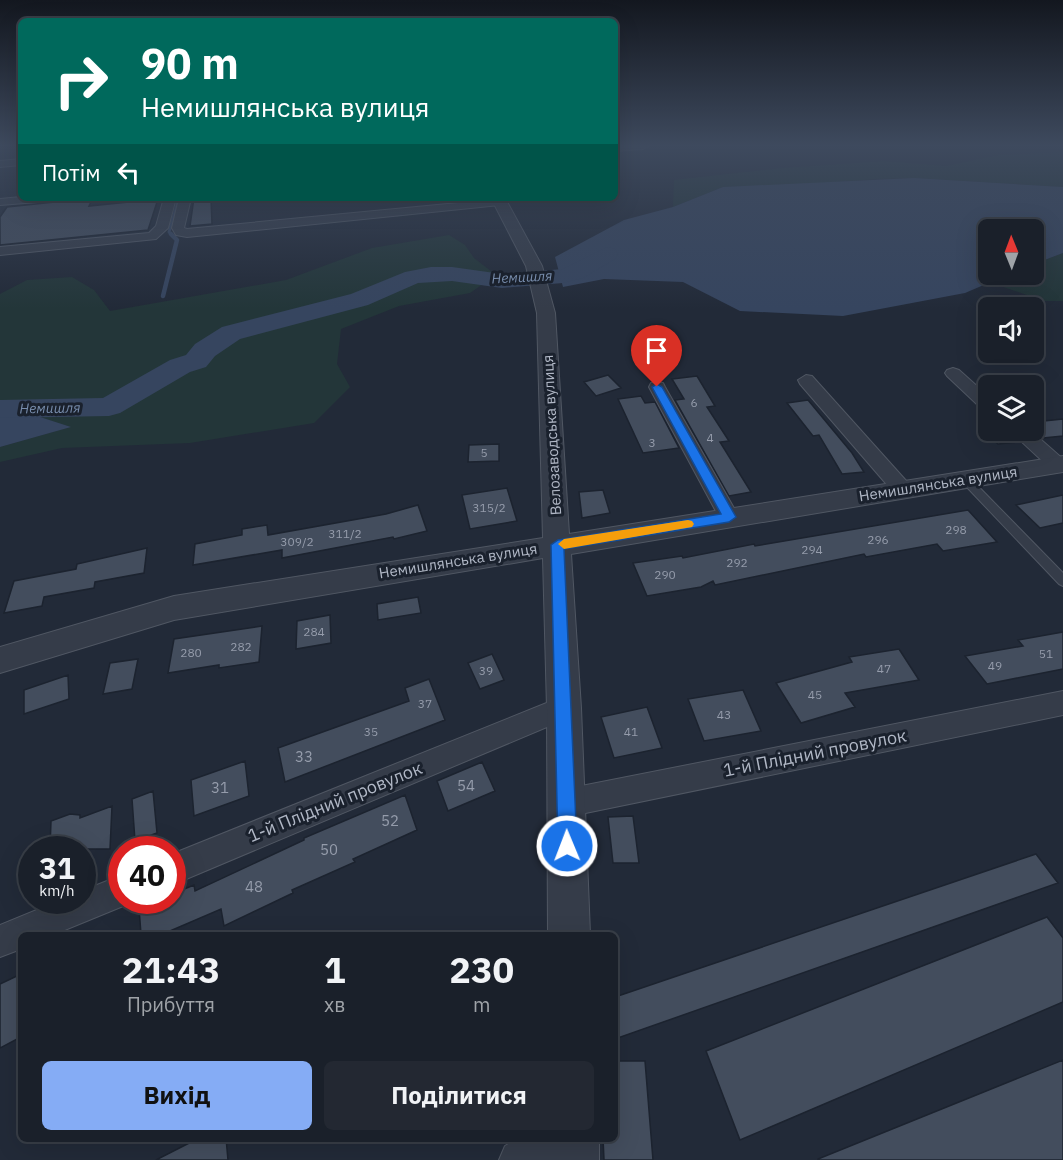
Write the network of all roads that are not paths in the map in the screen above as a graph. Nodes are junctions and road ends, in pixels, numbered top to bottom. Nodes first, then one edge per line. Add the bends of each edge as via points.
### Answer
1 (18, 201) edge
2 (170, 201) edge
3 (184, 201) edge
4 (490, 201) edge
5 (500, 201) edge
6 (0, 202) edge
7 (168, 232) junction
8 (0, 251) edge
9 (953, 373) dead end
10 (806, 380) dead end
11 (657, 387) dead end
12 (978, 396) edge
13 (1031, 441) edge
14 (1060, 465) edge
15 (966, 480) junction
16 (902, 489) junction
17 (729, 517) junction
18 (558, 545) junction
19 (1063, 581) edge
20 (0, 660) edge
21 (1063, 703) edge
22 (564, 708) junction
23 (567, 802) junction
24 (186, 864) edge
25 (108, 897) edge
26 (22, 932) edge
27 (569, 932) edge
28 (18, 934) edge
29 (0, 941) edge
30 (548, 1142) edge
31 (574, 1142) edge
32 (519, 1160) edge
33 (574, 1160) edge

1 - 6 street
2 - 7 street
3 - 7 street
4 - 7 street
5 - 18 street, Велозаводська вулиця via 534,266 546,313
7 - 8 street
9 - 12 street
10 - 16 street
11 - 17 street
13 - 14 street
14 - 15 street, Немишлянська вулиця
15 - 16 street, Немишлянська вулиця
15 - 19 lane
16 - 17 street, Немишлянська вулиця
17 - 18 street, Немишлянська вулиця
18 - 20 street, Немишлянська вулиця via 174,608
18 - 22 street, Велозаводська вулиця
21 - 23 street, 1-й Плідний провулок
22 - 23 street, Велозаводська вулиця
22 - 24 street, 1-й Плідний провулок
23 - 27 street, Велозаводська вулиця
25 - 26 street
28 - 29 street
30 - 32 street
31 - 33 street

